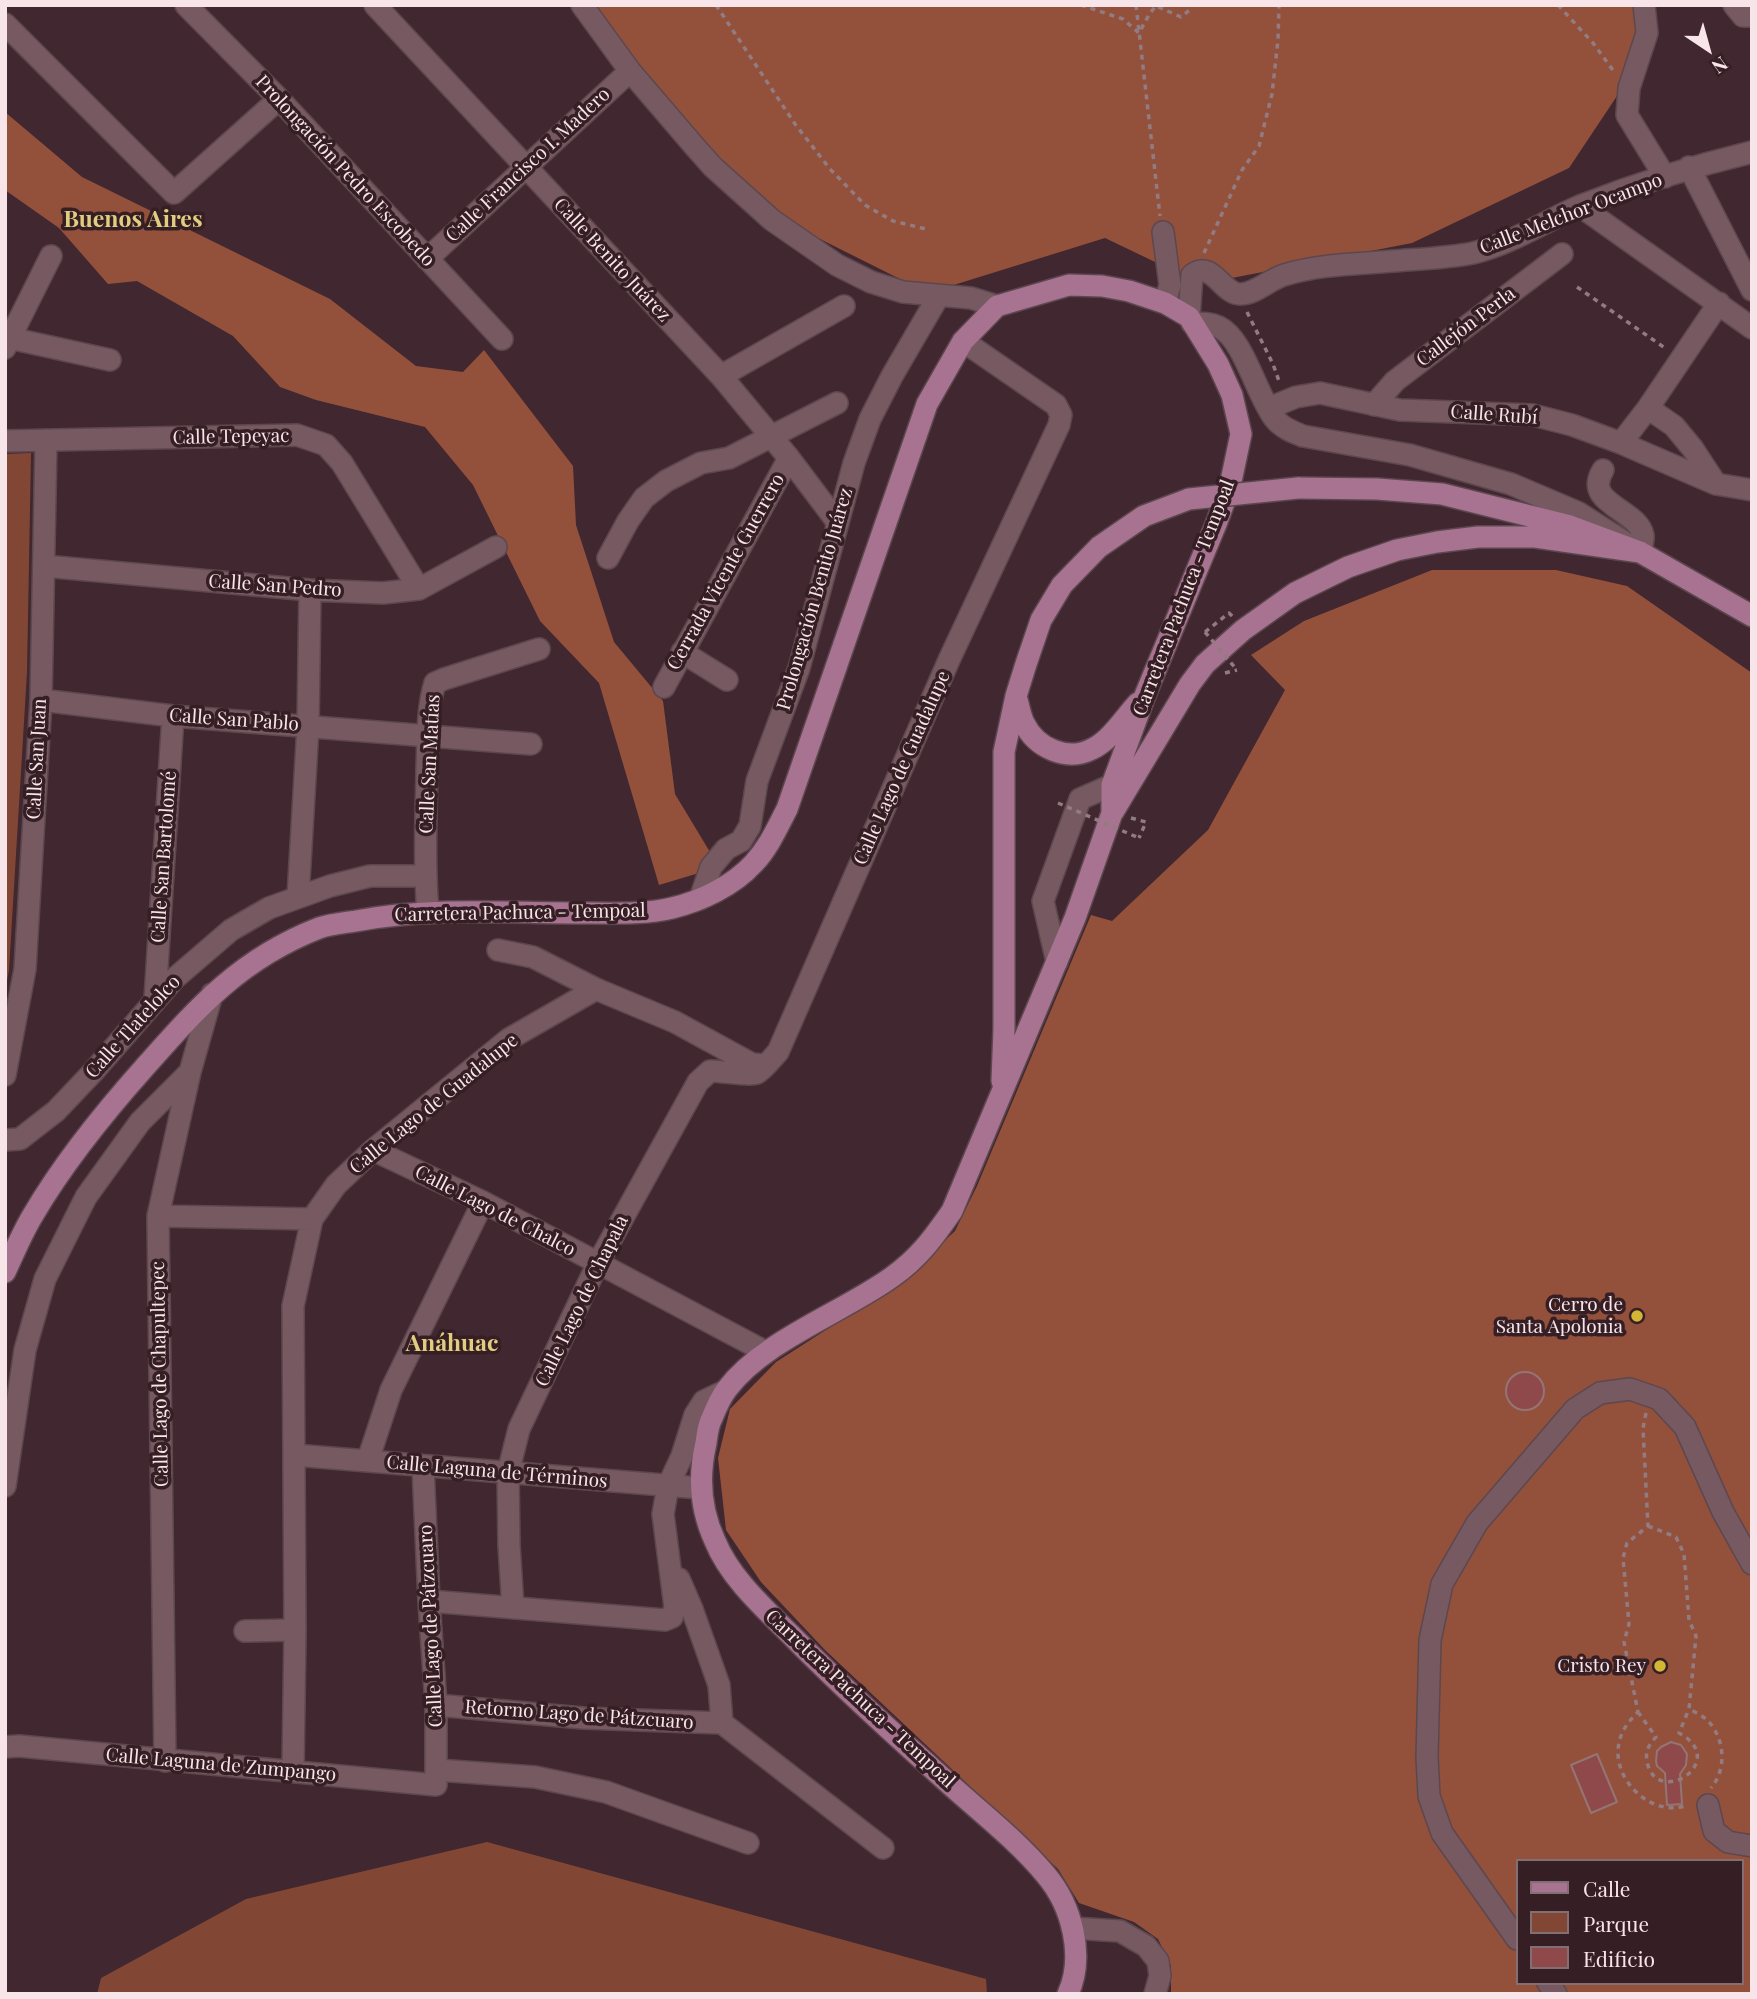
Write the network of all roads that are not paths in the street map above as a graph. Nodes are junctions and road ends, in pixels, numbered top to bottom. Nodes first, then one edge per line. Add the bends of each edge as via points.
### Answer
1 (186, 5) edge
2 (375, 5) edge
3 (582, 5) edge
4 (1644, 5) edge
5 (1734, 5) edge
6 (1752, 16) edge
7 (5, 24) edge
8 (630, 71) junction
9 (279, 99) junction
10 (1752, 152) edge
11 (1689, 167) junction
12 (526, 168) junction
13 (1665, 177) junction
14 (1580, 206) junction
15 (1163, 232) road end
16 (1562, 254) dead end
17 (51, 256) dead end
18 (427, 259) junction
19 (1752, 290) edge
20 (938, 297) junction
21 (1164, 303) junction
22 (1718, 303) junction
23 (844, 306) dead end
24 (997, 306) junction
25 (1190, 320) junction
26 (1752, 328) edge
27 (502, 339) dead end
28 (7, 341) edge
29 (962, 341) junction
30 (110, 360) dead end
31 (721, 376) junction
32 (837, 402) dead end
33 (1276, 405) junction
34 (1374, 405) junction
35 (1648, 408) junction
36 (772, 437) junction
37 (46, 440) junction
38 (5, 441) edge
39 (1621, 443) junction
40 (789, 457) junction
41 (1603, 470) dead end
42 (1716, 484) junction
43 (1752, 490) edge
44 (838, 523) junction
45 (496, 547) dead end
46 (1640, 552) junction
47 (608, 558) dead end
48 (44, 566) junction
49 (419, 589) junction
50 (310, 590) junction
51 (1752, 616) edge
52 (539, 649) dead end
53 (682, 652) junction
54 (727, 680) dead end
55 (664, 687) dead end
56 (1146, 693) junction
57 (1016, 696) junction
58 (41, 700) junction
59 (173, 716) junction
60 (309, 726) junction
61 (428, 736) junction
62 (531, 744) dead end
63 (1112, 785) junction
64 (1112, 813) junction
65 (425, 876) junction
66 (299, 897) junction
67 (700, 899) junction
68 (429, 913) junction
69 (498, 950) dead end
70 (1057, 962) junction
71 (596, 989) junction
72 (212, 994) junction
73 (155, 999) junction
74 (765, 1065) junction
75 (190, 1072) junction
76 (5, 1075) edge
77 (1001, 1093) junction
78 (5, 1140) edge
79 (373, 1150) junction
80 (483, 1202) junction
81 (158, 1216) junction
82 (312, 1219) junction
83 (598, 1263) junction
84 (5, 1272) edge
85 (766, 1352) junction
86 (725, 1391) junction
87 (294, 1455) junction
88 (368, 1461) junction
89 (423, 1467) junction
90 (508, 1473) junction
91 (5, 1486) edge
92 (668, 1486) junction
93 (700, 1488) junction
94 (668, 1555) junction
95 (1752, 1564) edge
96 (429, 1601) junction
97 (513, 1608) junction
98 (296, 1630) junction
99 (245, 1631) dead end
100 (436, 1705) junction
101 (722, 1723) junction
102 (5, 1747) edge
103 (165, 1761) junction
104 (293, 1771) junction
105 (437, 1778) junction
106 (1703, 1800) road end
107 (748, 1843) dead end
108 (1752, 1846) edge
109 (883, 1848) dead end
110 (1072, 1928) junction
111 (1516, 1938) edge
112 (1068, 1994) edge
113 (1155, 1994) edge

1 - 9 street, Prolongación Pedro Escobedo
2 - 12 street, Calle Benito Juárez
3 - 8 street
4 - 13 street via 1647,33 1629,88 1627,116
5 - 6 street via 1743,16
7 - 9 street via 174,193
8 - 12 street, Calle Francisco I. Madero
8 - 20 street via 713,167 772,220 837,265 871,282
9 - 18 street, Prolongación Pedro Escobedo
10 - 11 street, Calle Melchor Ocampo
11 - 13 street, Calle Melchor Ocampo
11 - 19 street
12 - 18 street, Calle Francisco I. Madero
12 - 31 street, Calle Benito Juárez
13 - 14 street, Calle Melchor Ocampo
14 - 22 street
14 - 25 street, Calle Melchor Ocampo via 1474,253 1303,271 1238,294 1214,275 1196,271
15 - 21 street via 1170,285
16 - 34 street, Callejón Perla via 1395,382
17 - 28 street
18 - 27 street, Prolongación Pedro Escobedo
20 - 24 street via 971,298
20 - 44 street, Prolongación Benito Juárez via 870,419
21 - 24 main road, Carretera Pachuca - Tempoal via 1129,291 1069,285
21 - 25 main road, Carretera Pachuca - Tempoal
22 - 26 street
22 - 35 street
23 - 31 street
24 - 29 main road, Carretera Pachuca - Tempoal
25 - 33 street via 1222,328
25 - 56 main road, Carretera Pachuca - Tempoal via 1219,364 1241,434 1226,498
28 - 30 street
29 - 67 main road, Carretera Pachuca - Tempoal via 927,404 787,809 753,865
29 - 74 street, Calle Lago de Guadalupe via 1056,405 1059,425 949,660 778,1052
31 - 36 street, Calle Benito Juárez
32 - 36 street
33 - 34 street, Calle Rubí via 1320,393
33 - 46 street via 1275,419 1289,431 1410,455 1511,484 1579,513
34 - 39 street, Calle Rubí via 1533,415
35 - 39 street
35 - 42 street via 1674,426
36 - 40 street, Calle Benito Juárez
36 - 47 street via 666,481 644,498
37 - 38 street, Calle Tepeyac
37 - 48 street, Calle San Juan
37 - 49 street, Calle Tepeyac via 296,435 326,445 342,463
39 - 42 street, Calle Rubí
40 - 44 street, Calle Benito Juárez
40 - 53 street, Cerrada Vicente Guerrero
41 - 46 street via 1598,488 1640,528
42 - 43 street, Calle Rubí
44 - 67 street, Prolongación Benito Juárez via 799,668 757,781 750,826 741,841 726,849 711,867
45 - 49 street, Calle San Pedro
46 - 51 main road
46 - 57 main road, bridge via 1570,526 1442,494 1298,488 1189,499 1143,516 1100,547 1062,585 1041,621
46 - 64 main road via 1535,537 1478,537 1397,550 1305,587 1243,629 1205,664
48 - 50 street, Calle San Pedro
48 - 58 street, Calle San Juan
49 - 50 street, Calle San Pedro via 383,593
50 - 60 street
52 - 61 street, Calle San Matías via 435,683
53 - 54 street
53 - 55 street, Cerrada Vicente Guerrero
56 - 57 main road via 1107,738 1079,754 1048,749 1036,738 1024,724
56 - 63 main road, Carretera Pachuca - Tempoal
57 - 77 main road via 1003,752
58 - 59 street, Calle San Pablo
58 - 76 street, Calle San Juan via 24,969
59 - 60 street, Calle San Pablo
59 - 73 street, Calle San Bartolomé
60 - 61 street, Calle San Pablo
60 - 66 street
61 - 62 street, Calle San Pablo
61 - 65 street, Calle San Matías
63 - 64 main road, Carretera Pachuca - Tempoal
63 - 70 street via 1080,799 1043,901
64 - 70 main road, Carretera Pachuca - Tempoal
65 - 66 street, Calle Tlatelolco via 370,876
65 - 68 street, Calle San Matías
66 - 73 street, Calle Tlatelolco via 231,930
67 - 68 main road, Carretera Pachuca - Tempoal via 670,909 621,913
68 - 72 main road, Carretera Pachuca - Tempoal via 322,927 271,950
69 - 71 street via 533,957
70 - 77 main road, Carretera Pachuca - Tempoal
71 - 74 street via 675,1022 751,1063
71 - 79 street, Calle Lago de Guadalupe via 509,1039
72 - 75 street, Calle Lago de Chapultepec
72 - 84 main road, Carretera Pachuca - Tempoal via 115,1101 67,1162 31,1217
73 - 78 street, Calle Tlatelolco via 56,1111 20,1139
74 - 83 street, Calle Lago de Chapala via 748,1076 710,1071 698,1082
75 - 81 street, Calle Lago de Chapultepec
75 - 91 street via 140,1122 86,1197 45,1279 25,1350
77 - 85 main road, Carretera Pachuca - Tempoal via 952,1211 926,1248 892,1277
79 - 80 street, Calle Lago de Chalco
79 - 82 street, Calle Lago de Guadalupe via 336,1185
80 - 83 street, Calle Lago de Chalco
80 - 88 street via 391,1390
81 - 82 street
81 - 103 street, Calle Lago de Chapultepec
82 - 87 street, Calle Lago de Guadalupe via 293,1306
83 - 85 street, Calle Lago de Chalco
83 - 90 street, Calle Lago de Chapala via 519,1429
85 - 86 main road, Carretera Pachuca - Tempoal
86 - 92 street via 704,1401 695,1415
86 - 93 main road, Carretera Pachuca - Tempoal via 710,1420
87 - 88 street, Calle Laguna de Términos
87 - 98 street, Calle Lago de Guadalupe
88 - 89 street, Calle Laguna de Términos
89 - 90 street, Calle Laguna de Términos
89 - 96 street, Calle Lago de Pátzcuaro
90 - 92 street, Calle Laguna de Términos
90 - 97 street, Calle Lago de Chapala
92 - 93 street, Calle Laguna de Términos
92 - 94 street via 663,1514
93 - 110 main road, Carretera Pachuca - Tempoal via 715,1543 761,1605 850,1695 1047,1876
94 - 97 street via 675,1607 672,1617 664,1620
94 - 101 street via 719,1685
95 - 111 street via 1685,1427 1660,1399 1630,1389 1600,1393 1575,1409 1478,1523 1442,1584 1430,1640 1429,1796 1442,1833
96 - 97 street
96 - 100 street, Calle Lago de Pátzcuaro
98 - 99 street
98 - 104 street, Calle Lago de Guadalupe
100 - 101 street, Retorno Lago de Pátzcuaro via 583,1718
100 - 105 street, Calle Lago de Pátzcuaro
101 - 109 street
102 - 103 street, Calle Laguna de Zumpango
103 - 104 street, Calle Laguna de Zumpango
104 - 105 street, Calle Laguna de Zumpango
105 - 107 street, Calle Laguna de Zumpango via 535,1777 606,1792
106 - 108 street via 1714,1831 1728,1842
110 - 112 main road, Carretera Pachuca - Tempoal via 1076,1952
110 - 113 street via 1120,1931 1146,1945 1158,1961

